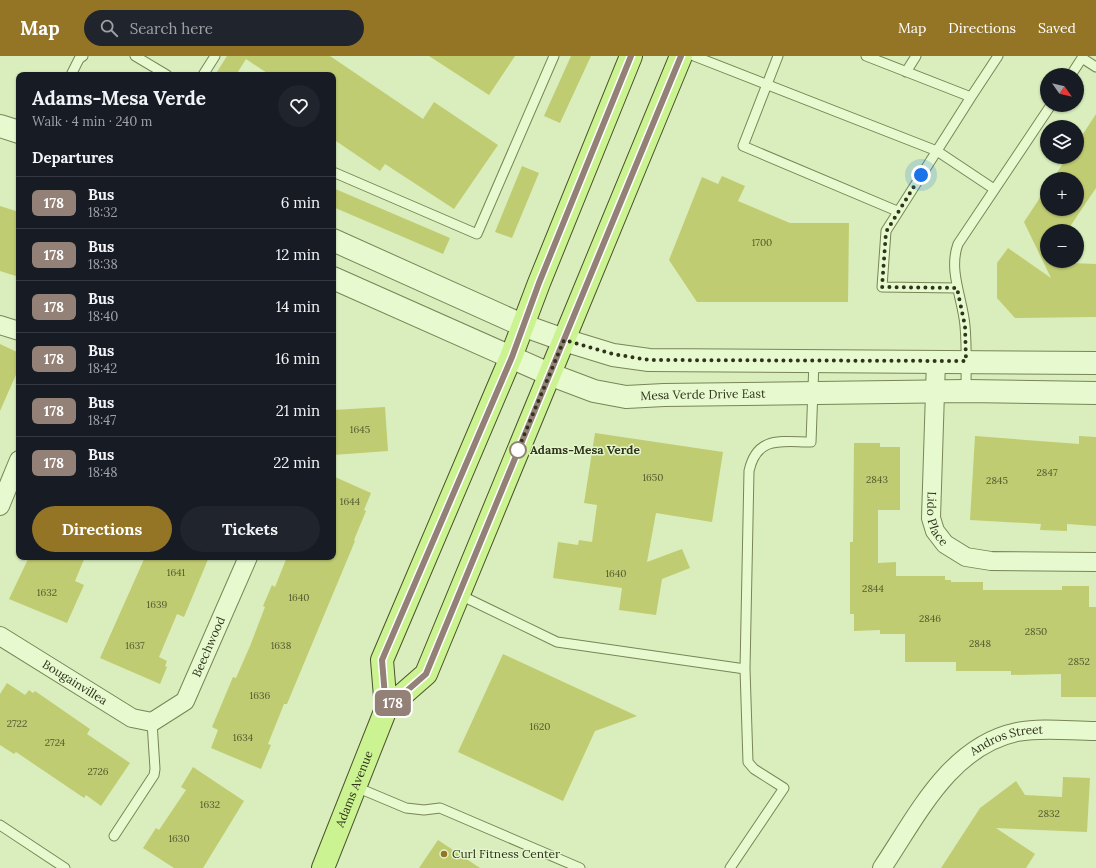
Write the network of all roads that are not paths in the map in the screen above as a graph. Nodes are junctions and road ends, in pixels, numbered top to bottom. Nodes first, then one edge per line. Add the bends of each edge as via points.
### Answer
1 (83, 56) edge
2 (135, 56) edge
3 (215, 56) edge
4 (554, 56) edge
5 (631, 56) edge
6 (681, 56) edge
7 (694, 56) edge
8 (778, 56) edge
9 (866, 56) edge
10 (916, 56) edge
11 (998, 56) edge
12 (1081, 57) edge
13 (1096, 67) edge
14 (1075, 68) edge
15 (72, 72) edge
16 (162, 72) edge
17 (205, 72) edge
18 (906, 72) junction
19 (766, 84) junction
20 (971, 97) junction
21 (1046, 112) edge
22 (0, 126) edge
23 (16, 131) edge
24 (937, 151) junction
25 (336, 173) edge
26 (994, 189) junction
27 (897, 212) junction
28 (336, 241) edge
29 (336, 279) edge
30 (957, 288) junction
31 (0, 325) edge
32 (522, 325) junction
33 (16, 330) edge
34 (564, 340) junction
35 (512, 357) junction
36 (814, 361) junction
37 (936, 361) junction
38 (966, 361) junction
39 (1096, 363) edge
40 (549, 374) junction
41 (935, 392) junction
42 (966, 392) junction
43 (1096, 393) edge
44 (813, 394) junction
45 (16, 467) edge
46 (0, 506) edge
47 (247, 560) edge
48 (1096, 562) edge
49 (458, 594) junction
50 (0, 636) edge
51 (745, 668) junction
52 (386, 709) junction
53 (152, 722) junction
54 (1096, 731) edge
55 (356, 787) junction
56 (0, 825) edge
57 (114, 836) dead end
58 (65, 868) edge
59 (323, 868) edge
60 (580, 868) edge
61 (730, 868) edge
62 (882, 868) edge

1 - 15 lane
2 - 16 lane
3 - 17 lane
4 - 25 lane via 477,234
5 - 32 main road, Adams Avenue
6 - 34 main road, Adams Avenue
7 - 19 lane
8 - 19 lane
9 - 18 lane
10 - 18 lane
11 - 20 lane
12 - 13 lane
12 - 14 lane
18 - 20 lane
19 - 24 lane
19 - 27 lane via 743,146
20 - 24 lane
21 - 26 lane
22 - 23 street
24 - 26 lane
24 - 27 lane
26 - 30 lane via 958,244 954,262
27 - 30 lane via 886,232 882,287
28 - 32 street
29 - 35 street, Mesa Verde Drive East
30 - 38 lane via 965,326
31 - 33 street
32 - 34 street
32 - 35 main road, Adams Avenue
34 - 36 street via 613,354 649,360
34 - 40 main road, Adams Avenue
35 - 40 street, Mesa Verde Drive East
35 - 52 main road, Adams Avenue via 382,660
36 - 37 street
36 - 44 lane
37 - 38 street
37 - 41 street, Lido Place
38 - 39 street
38 - 42 lane
40 - 44 street, Mesa Verde Drive East via 594,390 626,397
40 - 49 main road, Adams Avenue
41 - 42 street, Mesa Verde Drive East
41 - 44 street, Mesa Verde Drive East
41 - 48 street, Lido Place via 931,518 935,531 945,544 955,552 976,560
42 - 43 street, Mesa Verde Drive East
44 - 51 lane via 811,442 773,442 765,445 757,451 749,470
45 - 46 street
47 - 53 street, Beechwood via 185,701
49 - 51 lane via 557,642
49 - 52 main road, Adams Avenue via 426,674
50 - 53 street, Bougainvillea via 132,718
51 - 61 lane via 748,762 754,769 784,788
52 - 55 main road, Adams Avenue
53 - 57 lane via 154,775
54 - 62 street, Andros Street via 1017,732 984,744 958,763 934,791
55 - 59 main road, Adams Avenue
55 - 60 lane via 406,808 440,808
56 - 58 lane

